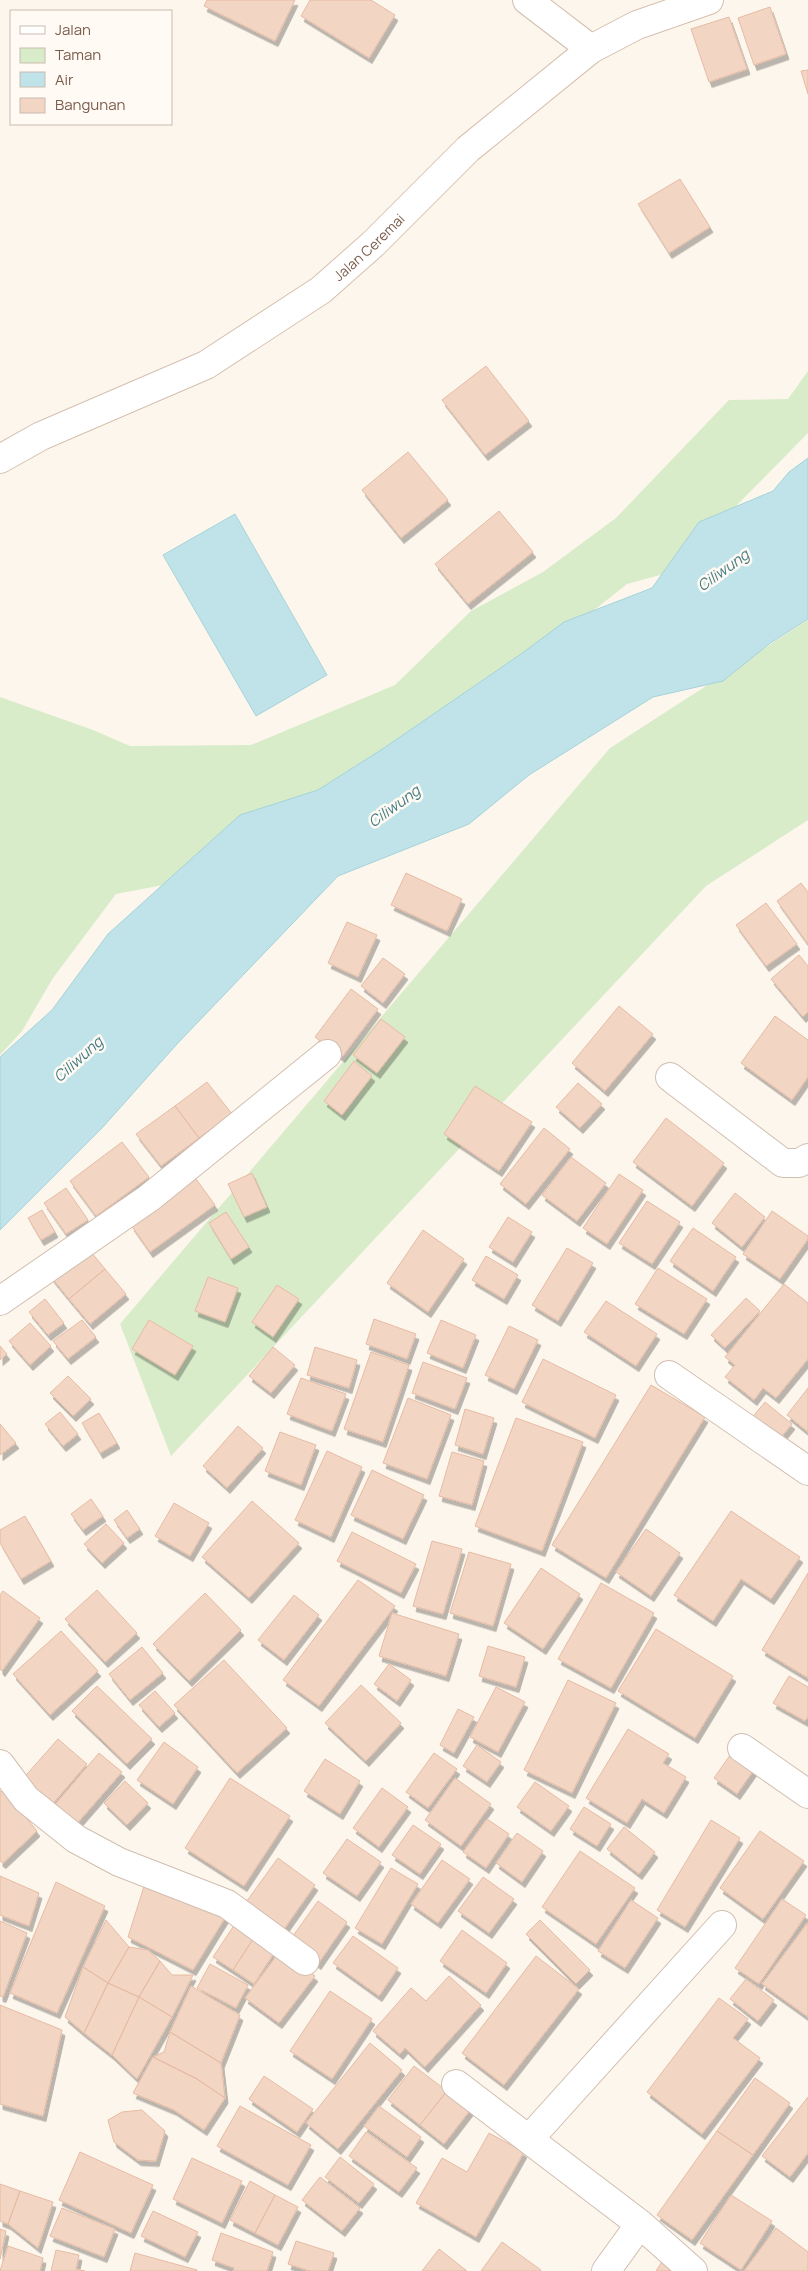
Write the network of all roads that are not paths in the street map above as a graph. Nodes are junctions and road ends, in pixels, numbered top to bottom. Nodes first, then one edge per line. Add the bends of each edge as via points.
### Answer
1 (527, 0) edge
2 (709, 0) edge
3 (591, 49) junction
4 (0, 458) edge
5 (327, 1054) dead end
6 (670, 1077) dead end
7 (808, 1158) edge
8 (0, 1301) edge
9 (669, 1374) dead end
10 (808, 1471) edge
11 (742, 1748) dead end
12 (0, 1764) edge
13 (808, 1794) edge
14 (722, 1926) dead end
15 (305, 1960) dead end
16 (456, 2084) dead end
17 (529, 2139) junction
18 (640, 2224) junction
19 (606, 2271) edge
20 (693, 2271) edge

1 - 3 street
2 - 3 street, Jalan Ceremai via 637,25
3 - 4 street, Jalan Ceremai via 468,148 373,244 321,290 206,366 41,436
5 - 8 street via 148,1198
6 - 7 street via 783,1163 799,1163
9 - 10 street
11 - 13 street
12 - 15 street via 26,1799 76,1839 119,1862 227,1904
14 - 17 street
16 - 17 street
17 - 18 street
18 - 19 street
18 - 20 street

